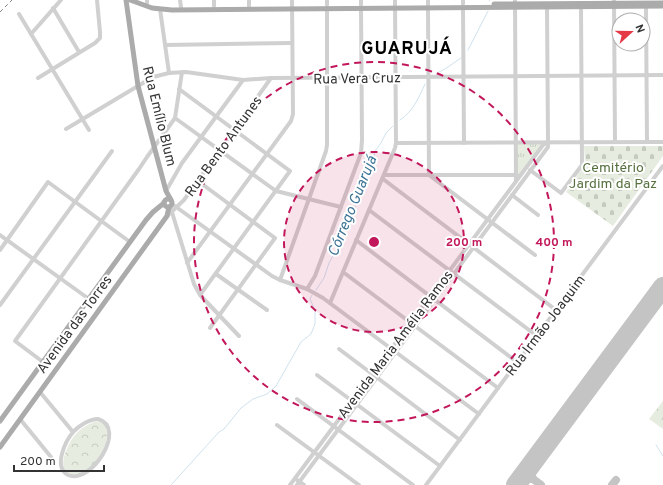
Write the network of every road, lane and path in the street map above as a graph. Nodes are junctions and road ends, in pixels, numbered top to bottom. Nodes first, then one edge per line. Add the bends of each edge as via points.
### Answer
1 (60, 0) edge
2 (97, 0) edge
3 (126, 0) edge
4 (130, 0) edge
5 (139, 0) edge
6 (180, 0) edge
7 (214, 0) edge
8 (249, 0) edge
9 (147, 2) edge
10 (663, 2) edge
11 (581, 3) edge
12 (614, 3) edge
13 (646, 3) edge
14 (395, 4) edge
15 (428, 4) edge
16 (463, 4) edge
17 (515, 4) edge
18 (547, 4) edge
19 (292, 5) edge
20 (327, 5) edge
21 (361, 5) edge
22 (214, 6) junction
23 (249, 6) junction
24 (663, 6) edge
25 (181, 7) junction
26 (53, 8) junction
27 (160, 9) junction
28 (19, 14) dead end
29 (31, 34) junction
30 (292, 43) junction
31 (165, 45) junction
32 (80, 52) junction
33 (52, 69) junction
34 (182, 72) junction
35 (169, 74) junction
36 (615, 75) junction
37 (647, 75) junction
38 (663, 75) edge
39 (516, 76) junction
40 (548, 76) junction
41 (582, 76) junction
42 (395, 77) junction
43 (429, 77) junction
44 (464, 77) junction
45 (38, 78) dead end
46 (271, 78) junction
47 (293, 78) junction
48 (327, 78) junction
49 (362, 78) junction
50 (243, 80) junction
51 (138, 86) junction
52 (179, 89) junction
53 (216, 116) junction
54 (175, 118) junction
55 (83, 119) junction
56 (66, 129) dead end
57 (89, 130) dead end
58 (234, 130) junction
59 (201, 137) junction
60 (516, 142) junction
61 (548, 142) junction
62 (582, 142) junction
63 (615, 142) junction
64 (647, 142) junction
65 (663, 142) edge
66 (396, 143) junction
67 (429, 143) junction
68 (464, 143) junction
69 (154, 146) junction
70 (220, 150) junction
71 (112, 151) dead end
72 (268, 154) junction
73 (663, 166) edge
74 (530, 170) junction
75 (253, 174) junction
76 (429, 175) junction
77 (516, 176) junction
78 (383, 177) junction
79 (198, 180) junction
80 (516, 181) junction
81 (516, 189) junction
82 (166, 191) junction
83 (276, 191) junction
84 (512, 195) junction
85 (309, 199) junction
86 (75, 202) junction
87 (230, 204) junction
88 (170, 205) junction
89 (341, 207) junction
90 (369, 210) junction
91 (538, 215) dead end
92 (102, 221) junction
93 (490, 221) junction
94 (254, 222) junction
95 (211, 231) junction
96 (0, 235) edge
97 (7, 240) junction
98 (356, 240) junction
99 (130, 242) junction
100 (471, 246) junction
101 (234, 248) junction
102 (0, 250) edge
103 (535, 255) dead end
104 (34, 259) junction
105 (187, 263) junction
106 (256, 264) junction
107 (343, 272) junction
108 (452, 272) junction
109 (216, 274) junction
110 (60, 278) junction
111 (280, 280) junction
112 (307, 289) junction
113 (238, 290) junction
114 (200, 295) junction
115 (432, 298) junction
116 (89, 299) junction
117 (330, 303) junction
118 (0, 305) edge
119 (267, 310) dead end
120 (556, 310) junction
121 (220, 315) junction
122 (413, 324) junction
123 (210, 328) dead end
124 (239, 336) dead end
125 (537, 336) junction
126 (339, 349) dead end
127 (392, 349) junction
128 (396, 352) junction
129 (43, 362) junction
130 (517, 362) junction
131 (317, 375) dead end
132 (375, 376) junction
133 (498, 388) junction
134 (40, 392) junction
135 (297, 399) dead end
136 (355, 403) junction
137 (479, 414) junction
138 (20, 419) junction
139 (0, 421) edge
140 (277, 425) dead end
141 (336, 428) junction
142 (73, 432) junction
143 (460, 440) junction
144 (0, 447) edge
145 (315, 452) junction
146 (319, 456) junction
147 (51, 457) dead end
148 (440, 466) junction
149 (295, 478) junction
150 (298, 483) edge
151 (290, 485) edge
152 (304, 485) edge
153 (359, 485) edge
154 (413, 485) edge
155 (426, 485) edge

1 - 26 street
2 - 32 street via 100,38
3 - 51 main road, Rua Emílio Blum
4 - 27 main road
5 - 9 main road
6 - 25 street
7 - 22 street
8 - 23 street
9 - 25 main road via 159,6
10 - 13 main road
11 - 12 main road
11 - 18 main road
11 - 41 street
12 - 13 main road
12 - 36 street
13 - 24 main road
13 - 37 street
14 - 15 main road
14 - 21 main road
14 - 42 street
15 - 16 main road
15 - 43 street
16 - 17 main road
16 - 44 street
17 - 18 main road
17 - 39 street
18 - 40 street
19 - 20 main road
19 - 23 main road
19 - 27 main road
19 - 30 street
20 - 21 main road
20 - 48 street
21 - 49 street
22 - 23 main road
22 - 25 main road
26 - 29 street
26 - 32 street
27 - 31 street
28 - 29 street
29 - 33 street
30 - 31 street
30 - 47 street
31 - 35 street
32 - 33 street
33 - 45 street
33 - 55 street
34 - 35 street, Rua Vera Cruz
34 - 50 street, Rua Vera Cruz
34 - 52 street
35 - 51 street, Rua Vera Cruz via 153,77
36 - 37 street, Rua Vera Cruz
36 - 41 street, Rua Vera Cruz
36 - 63 street
37 - 38 street, Rua Vera Cruz
37 - 64 street
39 - 40 street, Rua Vera Cruz
39 - 44 street, Rua Vera Cruz
39 - 60 street
40 - 41 street, Rua Vera Cruz
40 - 61 street
41 - 62 street
42 - 43 street, Rua Vera Cruz
42 - 49 street, Rua Vera Cruz
42 - 66 street
43 - 44 street, Rua Vera Cruz
43 - 67 street
44 - 68 street
46 - 47 street, Rua Vera Cruz
46 - 50 street, Rua Vera Cruz
46 - 58 street, Rua Bento Antunes
47 - 48 street, Rua Vera Cruz
47 - 72 street via 291,121
48 - 49 street, Rua Vera Cruz
48 - 85 street via 327,145
49 - 89 street via 361,153
50 - 53 street
51 - 55 street, Rua Vera Cruz
51 - 69 main road, Rua Emílio Blum
52 - 53 street
52 - 54 street
53 - 58 street
53 - 59 street
54 - 59 street
54 - 69 street
55 - 56 street, Rua Vera Cruz
55 - 57 street
58 - 70 street, Rua Bento Antunes
58 - 72 street
59 - 70 street
59 - 82 street
60 - 61 street
60 - 68 street
60 - 77 street
61 - 62 street
61 - 74 street, Avenida Maria Amélia Ramos via 548,147
61 - 80 street, Avenida Maria Amélia Ramos
62 - 63 street
62 - 74 street via 582,165 561,193
63 - 64 street
64 - 65 street
66 - 67 street
66 - 78 street
67 - 68 street
67 - 76 street
69 - 82 main road, Rua Emílio Blum
69 - 92 street
70 - 75 street
70 - 79 street, Rua Bento Antunes
71 - 86 street
72 - 75 street
72 - 83 street via 290,171
73 - 120 street, Rua Irmão Joaquim
74 - 81 street, Avenida Maria Amélia Ramos
75 - 83 street
75 - 87 street
76 - 77 street
76 - 78 street
76 - 93 street
77 - 80 street
78 - 90 street
78 - 100 street
79 - 87 street
79 - 88 street, Rua Bento Antunes via 184,200
80 - 81 street
80 - 93 street, Avenida Maria Amélia Ramos
81 - 84 street, Avenida Maria Amélia Ramos
82 - 88 main road, Rua Emílio Blum
83 - 85 street
83 - 94 street
84 - 91 street
84 - 93 street, Avenida Maria Amélia Ramos
85 - 89 street
85 - 111 street
86 - 92 street
86 - 97 street via 48,182
86 - 104 street
87 - 94 street
87 - 95 street
88 - 95 street
88 - 99 main road, Avenida das Torres via 149,216
88 - 105 street, Rua Emílio Blum
88 - 134 main road, Avenida das Torres via 167,216
89 - 112 street via 315,276
90 - 98 street
90 - 108 street
92 - 99 street
92 - 110 street
93 - 100 street, Avenida Maria Amélia Ramos
93 - 103 street
94 - 101 street
94 - 106 street via 276,238
95 - 101 street
95 - 105 street
96 - 97 street
97 - 102 street
97 - 104 street
98 - 107 street
98 - 115 street
99 - 116 main road, Avenida das Torres
100 - 108 street, Avenida Maria Amélia Ramos
100 - 120 street
101 - 106 street
101 - 109 street
104 - 110 street
104 - 118 street
105 - 114 street, Rua Emílio Blum
106 - 111 street
106 - 113 street
107 - 117 street
107 - 122 street
108 - 115 street, Avenida Maria Amélia Ramos
108 - 125 street
109 - 113 street
109 - 114 street
110 - 116 street
110 - 129 street via 15,341
111 - 112 street
112 - 117 street
113 - 119 street
113 - 121 street
114 - 121 street, Rua Emílio Blum
115 - 122 street, Avenida Maria Amélia Ramos
115 - 130 street
116 - 129 main road, Avenida das Torres
117 - 127 street
120 - 125 street, Rua Irmão Joaquim
121 - 123 street
121 - 124 street, Rua Emílio Blum
122 - 127 street, Avenida Maria Amélia Ramos
122 - 128 street, Avenida Maria Amélia Ramos
122 - 133 street
125 - 130 street, Rua Irmão Joaquim
126 - 132 street
127 - 128 street
127 - 132 street, Avenida Maria Amélia Ramos
128 - 132 street, Avenida Maria Amélia Ramos
128 - 137 street
129 - 139 main road, Avenida das Torres
130 - 133 street, Rua Irmão Joaquim
131 - 136 street
132 - 136 street, Avenida Maria Amélia Ramos
132 - 143 street
133 - 137 street, Rua Irmão Joaquim
134 - 138 main road, Avenida das Torres
134 - 142 street
135 - 141 street
136 - 141 street, Avenida Maria Amélia Ramos
136 - 148 street
137 - 143 street, Rua Irmão Joaquim
138 - 144 main road, Avenida das Torres
138 - 147 street
140 - 145 street
141 - 145 street, Avenida Maria Amélia Ramos
141 - 146 street, Avenida Maria Amélia Ramos
141 - 154 street
142 - 142 street via 65,446 61,463 66,474 78,477 93,468 102,457 108,445 109,432 105,422 96,419
143 - 148 street, Rua Irmão Joaquim
145 - 146 street
145 - 149 street, Avenida Maria Amélia Ramos
146 - 150 street, Avenida Maria Amélia Ramos
146 - 153 street
148 - 155 street, Rua Irmão Joaquim
149 - 150 street
149 - 151 street, Avenida Maria Amélia Ramos
150 - 152 street

